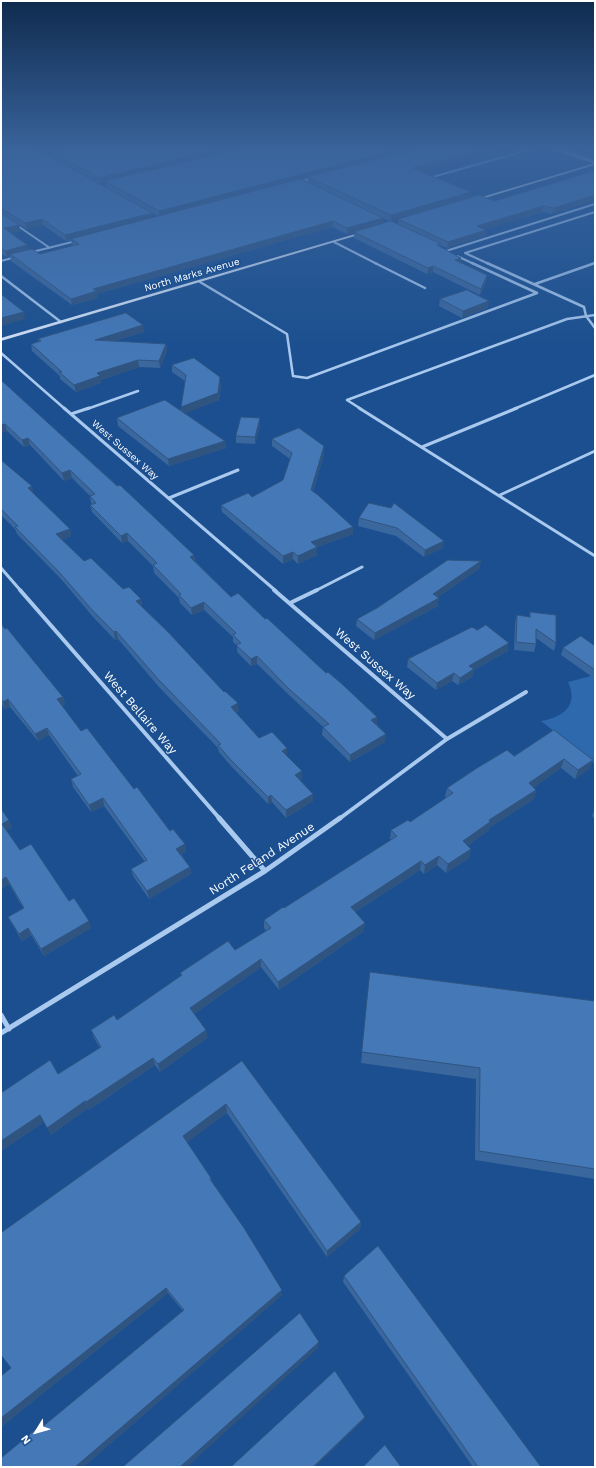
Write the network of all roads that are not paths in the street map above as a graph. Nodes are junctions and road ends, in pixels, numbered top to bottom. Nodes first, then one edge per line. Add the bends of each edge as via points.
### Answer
1 (555, 217) edge
2 (581, 217) edge
3 (13, 223) edge
4 (369, 231) edge
5 (81, 239) edge
6 (334, 242) junction
7 (50, 248) junction
8 (439, 248) edge
9 (446, 251) junction
10 (29, 253) edge
11 (22, 255) edge
12 (1, 261) edge
13 (595, 263) edge
14 (1, 276) edge
15 (200, 282) junction
16 (534, 284) junction
17 (425, 288) dead end
18 (595, 315) edge
19 (586, 316) junction
20 (61, 322) junction
21 (595, 328) edge
22 (1, 340) edge
23 (1, 352) edge
24 (595, 375) edge
25 (138, 390) dead end
26 (72, 414) junction
27 (422, 447) junction
28 (595, 451) edge
29 (238, 470) dead end
30 (500, 495) junction
31 (169, 498) junction
32 (595, 556) edge
33 (362, 567) dead end
34 (1, 568) edge
35 (290, 603) junction
36 (526, 692) dead end
37 (447, 739) junction
38 (265, 871) junction
39 (1, 1015) edge
40 (9, 1029) junction
41 (1, 1033) edge

1 - 9 street
2 - 16 street via 465,253
3 - 7 street
4 - 6 main road, North Marks Avenue
5 - 7 street
6 - 15 main road, North Marks Avenue
6 - 17 street
7 - 10 street
8 - 9 street
9 - 15 street via 537,293 307,378 293,376 287,334
11 - 12 street
13 - 16 street
14 - 20 street
15 - 20 main road, North Marks Avenue
16 - 19 street via 584,307
18 - 19 street
19 - 21 street
19 - 27 street via 567,319 347,400
20 - 22 main road, North Marks Avenue
23 - 26 street, West Sussex Way
24 - 27 street
25 - 26 street, West Sussex Way
26 - 31 street, West Sussex Way
27 - 30 street
28 - 30 street
29 - 31 street
30 - 32 street
31 - 35 street, West Sussex Way
33 - 35 street
34 - 38 street, West Bellaire Way
35 - 37 street, West Sussex Way
36 - 37 street, North Feland Avenue
37 - 38 street, North Feland Avenue
38 - 40 street, North Feland Avenue
39 - 40 street
40 - 41 street, North Feland Avenue

